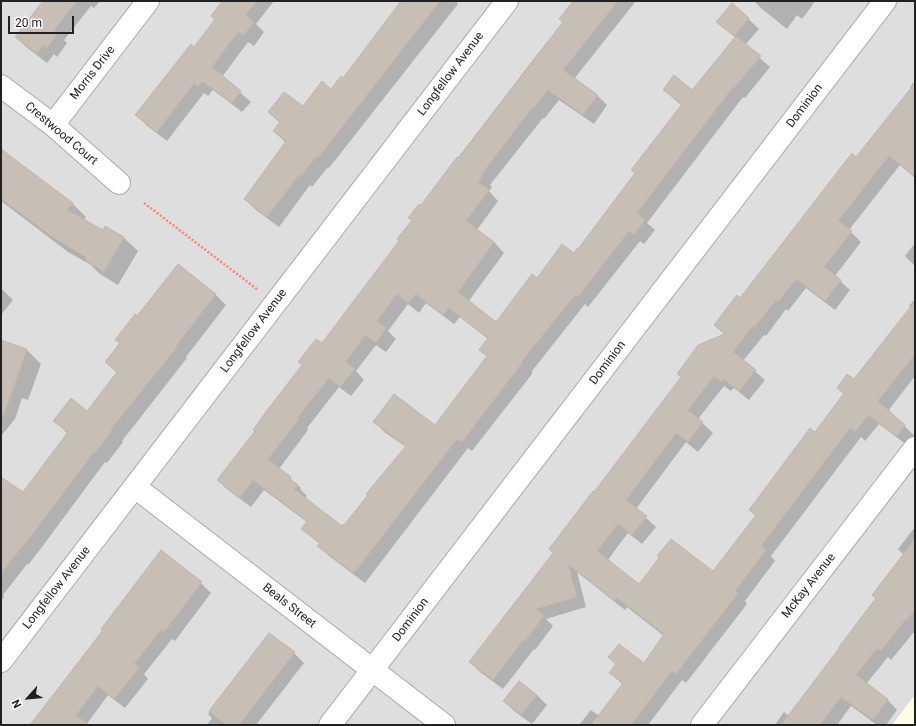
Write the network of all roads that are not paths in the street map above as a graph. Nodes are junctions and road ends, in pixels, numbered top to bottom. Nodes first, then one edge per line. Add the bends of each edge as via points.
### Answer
1 (148, 1) edge
2 (507, 1) edge
3 (886, 1) edge
4 (1, 86) edge
5 (52, 125) junction
6 (119, 183) dead end
7 (915, 448) edge
8 (135, 487) junction
9 (1, 661) edge
10 (372, 670) junction
11 (330, 725) edge
12 (444, 725) edge
13 (702, 725) edge

1 - 5 street, Morris Drive
2 - 8 street, Longfellow Avenue
3 - 10 street, Dominion
4 - 5 street, Crestwood Court
5 - 6 street, Crestwood Court
7 - 13 street, McKay Avenue
8 - 9 street, Longfellow Avenue
8 - 10 street, Beals Street
10 - 11 street, Dominion
10 - 12 street, Beals Street

